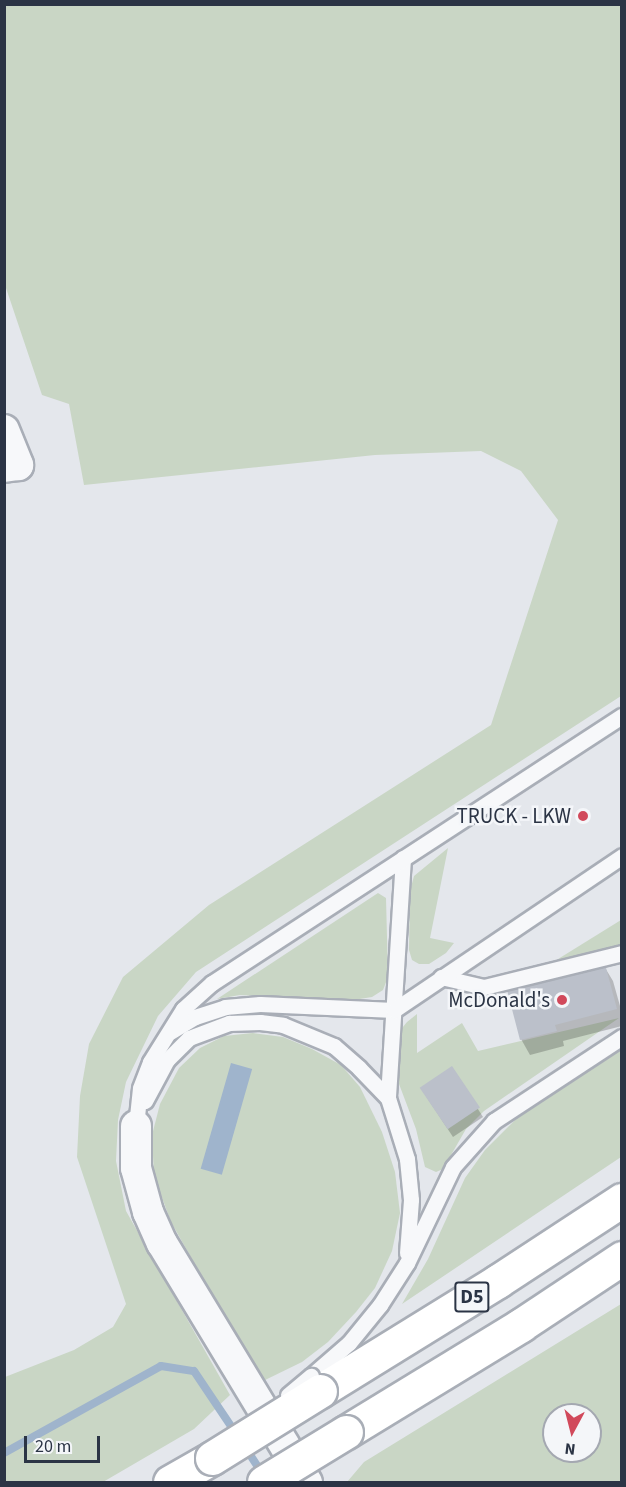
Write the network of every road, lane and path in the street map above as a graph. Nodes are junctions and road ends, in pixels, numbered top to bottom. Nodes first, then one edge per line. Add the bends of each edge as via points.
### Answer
1 (4, 430) edge
2 (11, 466) edge
3 (621, 716) edge
4 (621, 856) edge
5 (404, 858) junction
6 (621, 953) edge
7 (441, 977) junction
8 (394, 1010) junction
9 (165, 1035) junction
10 (621, 1037) edge
11 (388, 1098) junction
12 (136, 1126) junction
13 (621, 1200) edge
14 (621, 1258) edge
15 (407, 1263) junction
16 (315, 1383) junction
17 (170, 1482) edge
18 (264, 1482) edge
19 (307, 1482) edge

1 - 2 street
3 - 5 lane
4 - 7 lane
5 - 8 lane
5 - 9 lane via 212,983 183,1009
6 - 7 lane via 484,987
7 - 8 lane
8 - 9 lane via 260,1004 225,1007 195,1017
8 - 11 lane
9 - 12 lane via 140,1089
10 - 15 lane via 494,1121 453,1167
11 - 12 lane via 334,1046 309,1034 283,1024 229,1023 189,1038 166,1060 149,1090
11 - 15 lane via 408,1169 411,1200
12 - 19 street via 136,1168 148,1212 162,1243
13 - 16 highway, D5 via 498,1281
14 - 18 highway, D5, bridge via 521,1325
15 - 16 lane via 361,1330
16 - 17 highway, D5, bridge via 212,1458

